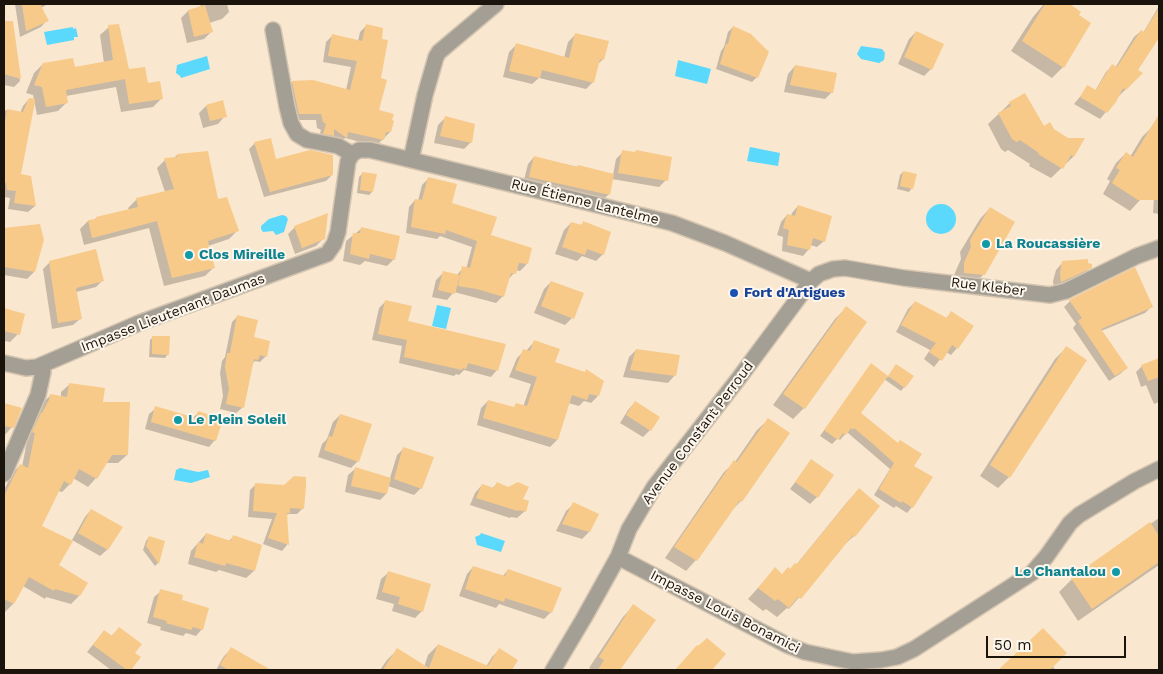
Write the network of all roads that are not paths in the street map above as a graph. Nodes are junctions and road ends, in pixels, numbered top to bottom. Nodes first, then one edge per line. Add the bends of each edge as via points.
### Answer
1 (496, 4) edge
2 (273, 30) dead end
3 (352, 154) junction
4 (411, 160) junction
5 (1159, 248) edge
6 (812, 281) junction
7 (4, 363) edge
8 (42, 365) junction
9 (1159, 469) edge
10 (4, 474) edge
11 (618, 557) junction
12 (552, 670) edge

1 - 4 street via 436,57
2 - 3 street via 291,123 297,134 307,140 338,146
3 - 4 street, Rue Étienne Lantelme via 358,150 370,150
3 - 8 street, Impasse Lieutenant Daumas via 348,161 337,238 327,254 151,319
4 - 6 street, Rue Étienne Lantelme via 672,223
5 - 6 street, Rue Kleber via 1059,294 1050,295 845,268 826,271
6 - 11 street, Avenue Constant Perroud via 654,486 629,529
7 - 8 street, Impasse Lieutenant Daumas via 26,368
8 - 10 street via 38,395
9 - 11 street, Impasse Louis Bonamici via 1079,515 1032,573 914,649 881,660 853,662 804,652
11 - 12 street, Avenue Constant Perroud

